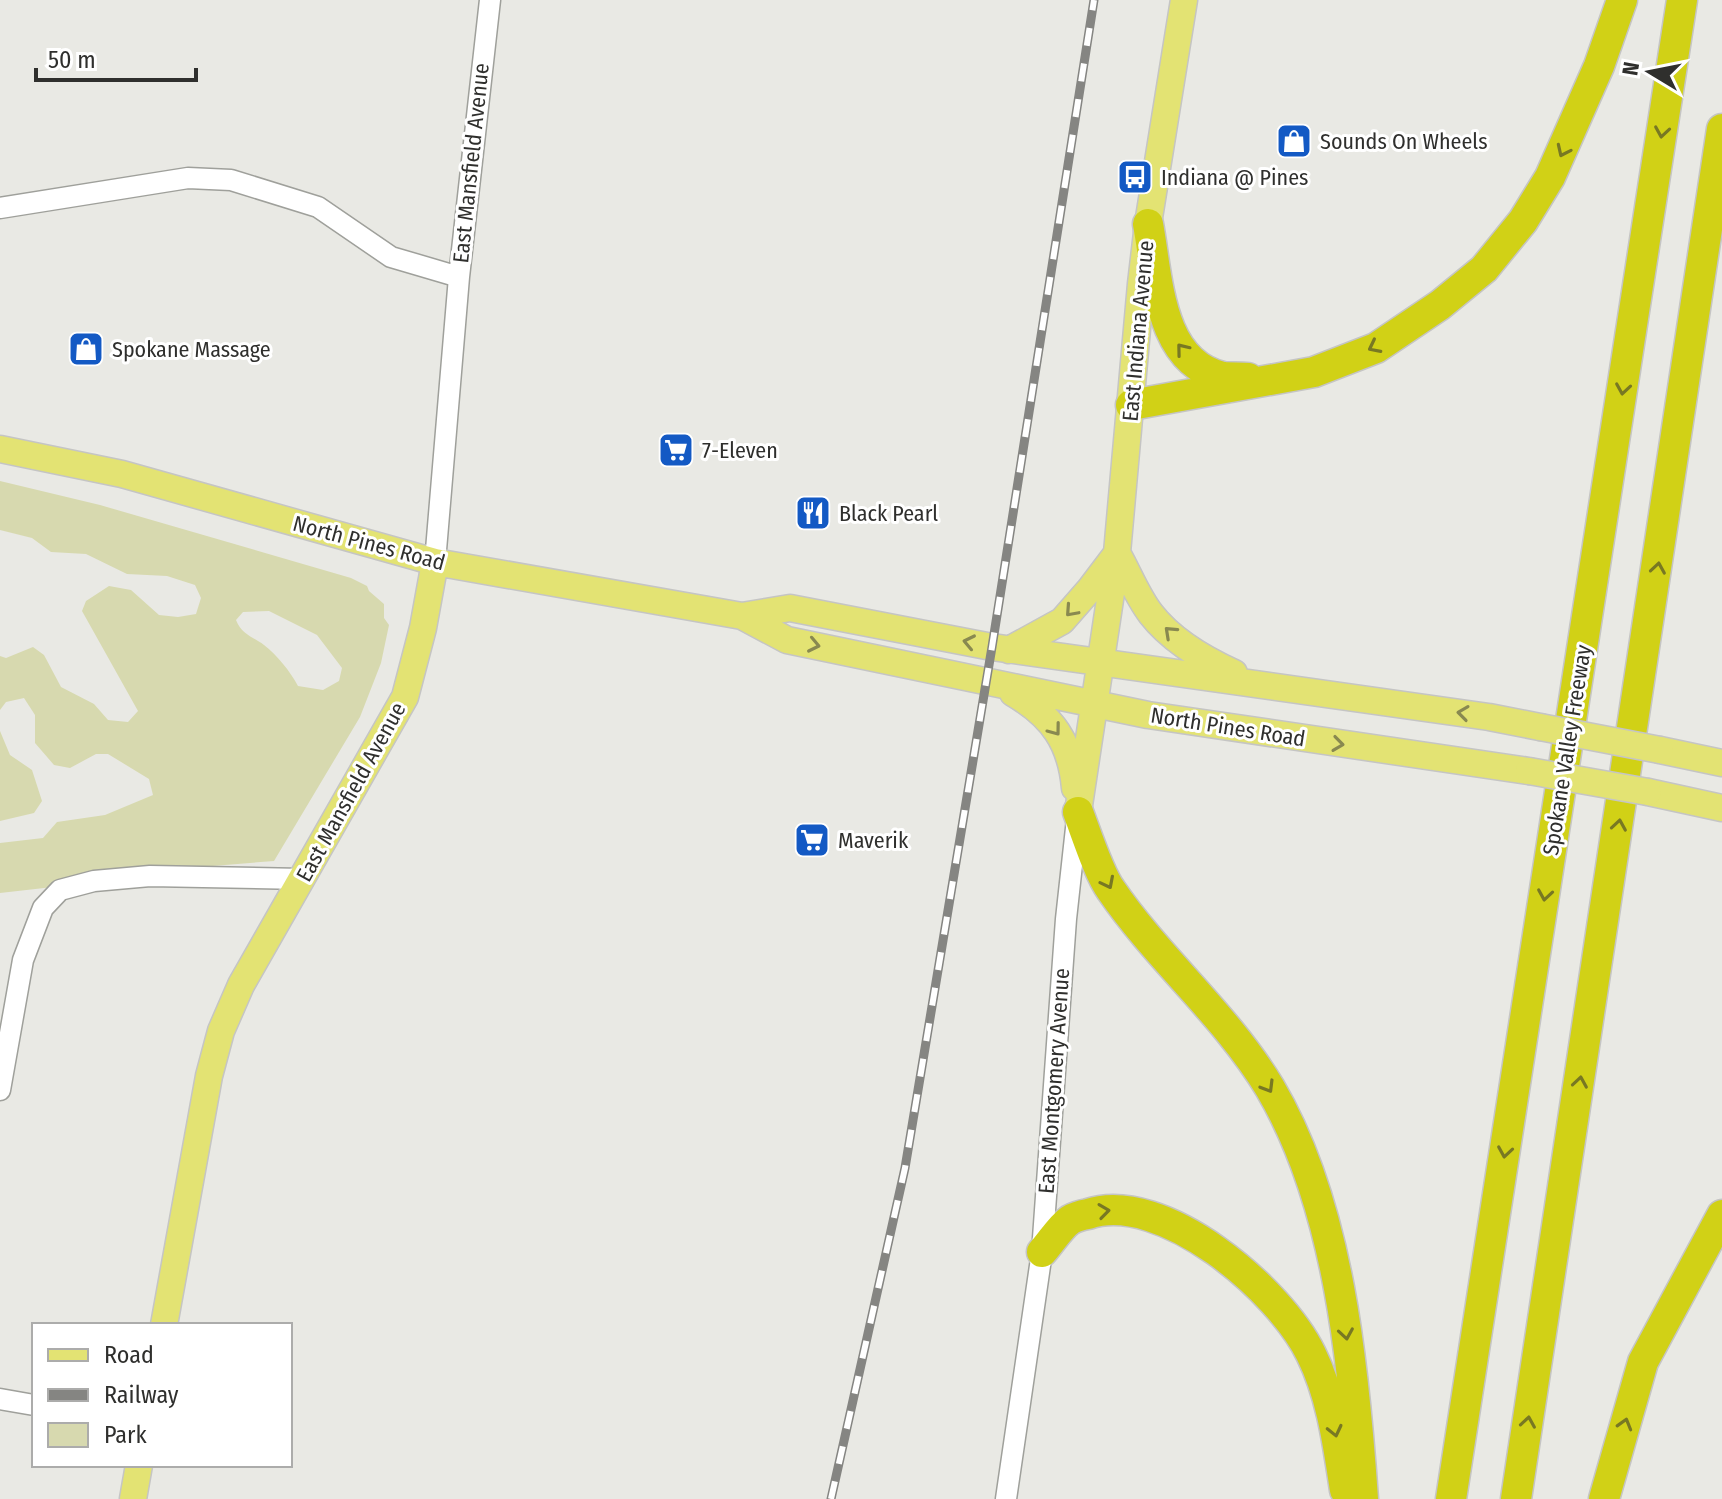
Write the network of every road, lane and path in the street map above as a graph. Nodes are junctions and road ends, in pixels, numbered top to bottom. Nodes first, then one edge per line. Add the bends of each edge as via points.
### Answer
1 (490, 0) edge
2 (1184, 0) edge
3 (1622, 0) edge
4 (1682, 0) edge
5 (1722, 129) edge
6 (0, 208) edge
7 (1148, 224) junction
8 (459, 277) junction
9 (1278, 379) junction
10 (1131, 405) junction
11 (0, 449) edge
12 (1117, 553) junction
13 (435, 562) junction
14 (742, 616) junction
15 (1009, 650) junction
16 (1101, 664) junction
17 (995, 682) junction
18 (1261, 685) junction
19 (1095, 705) junction
20 (1722, 763) edge
21 (1722, 808) edge
22 (1078, 812) junction
23 (303, 879) junction
24 (2, 1076) edge
25 (1722, 1215) edge
26 (1042, 1252) junction
27 (164, 1323) edge
28 (0, 1399) edge
29 (32, 1405) edge
30 (139, 1467) edge
31 (133, 1499) edge
32 (1006, 1499) edge
33 (1346, 1499) edge
34 (1363, 1499) edge
35 (1451, 1499) edge
36 (1516, 1499) edge
37 (1604, 1499) edge

1 - 8 street, East Mansfield Avenue
2 - 7 main road, East Indiana Avenue
3 -> 9 highway via 1560,157 1523,221 1484,269 1376,348 1314,372
4 -> 35 highway, Spokane Valley Freeway
36 -> 5 highway
6 - 8 street via 188,178 231,180 318,207 391,257
9 -> 7 highway via 1222,377 1192,362 1174,341
7 - 10 main road, East Indiana Avenue
8 - 13 street, East Mansfield Avenue
9 - 10 highway
10 - 12 main road, East Indiana Avenue
11 - 13 main road, North Pines Road via 122,474
12 -> 15 main road via 1062,621
12 - 16 main road, East Indiana Avenue
18 -> 12 main road via 1202,658 1172,635 1151,614
13 - 14 main road, North Pines Road
13 - 23 main road, East Mansfield Avenue via 405,697
15 -> 14 main road, North Pines Road via 790,608
14 -> 17 main road, North Pines Road via 787,640
15 - 16 main road, North Pines Road
16 - 18 main road, North Pines Road
16 - 19 main road, East Montgomery Avenue
17 - 19 main road, North Pines Road
17 -> 22 main road via 1033,705 1060,733 1073,764
20 -> 18 main road, North Pines Road, bridge via 1489,717
19 -> 21 main road, North Pines Road, bridge via 1529,771
19 - 22 main road, East Montgomery Avenue
22 - 26 street, East Montgomery Avenue
22 -> 34 highway via 1108,887 1236,1039 1271,1089 1305,1162 1333,1258 1357,1404
23 - 24 street via 150,876 60,890 43,908 27,947
23 - 27 main road, East Mansfield Avenue via 241,985 221,1031
37 -> 25 highway via 1643,1362
26 - 32 street, East Montgomery Avenue
26 -> 33 highway via 1070,1219 1111,1209 1172,1224 1222,1254 1285,1316 1311,1353 1336,1436
28 - 29 street
30 - 31 main road

